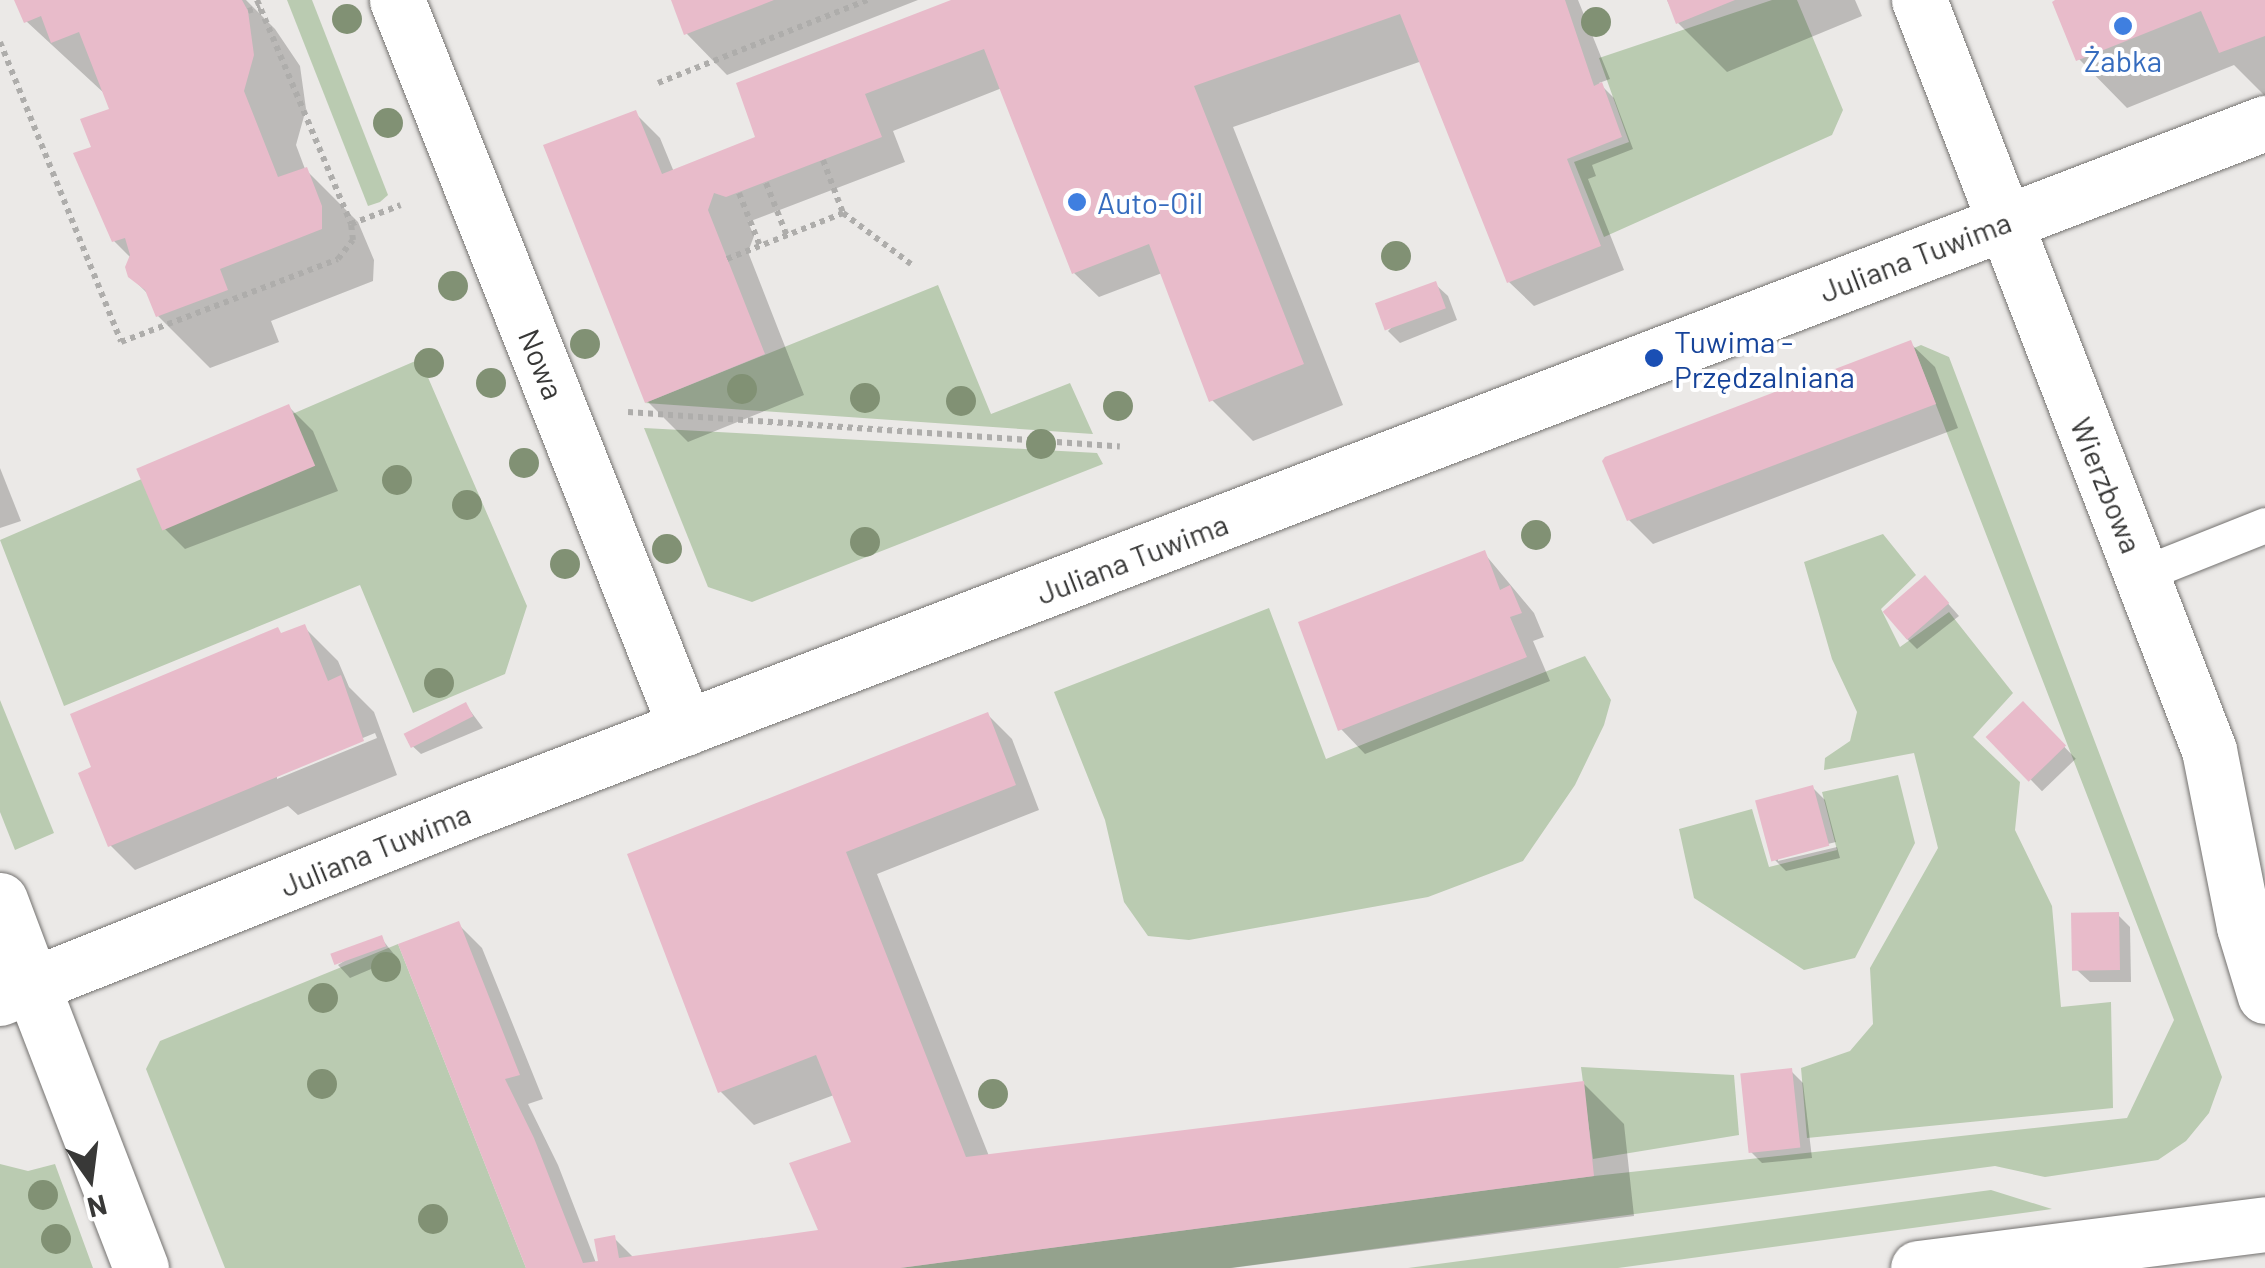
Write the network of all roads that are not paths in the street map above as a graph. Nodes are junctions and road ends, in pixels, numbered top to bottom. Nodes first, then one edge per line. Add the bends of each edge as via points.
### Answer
1 (398, 0) edge
2 (1920, 0) edge
3 (2265, 123) edge
4 (2006, 221) junction
5 (2265, 525) edge
6 (2142, 574) junction
7 (686, 728) junction
8 (2208, 750) junction
9 (2265, 836) edge
10 (0, 900) edge
11 (16, 992) edge
12 (2265, 996) edge
13 (2265, 1224) edge
14 (134, 1260) edge
15 (1918, 1268) edge

1 - 7 street, Nowa
2 - 4 street, Wierzbowa
3 - 4 street, Juliana Tuwima
4 - 6 street, Wierzbowa
4 - 7 street, Juliana Tuwima
5 - 6 lane
6 - 8 street, Wierzbowa
7 - 11 street, Juliana Tuwima
8 - 9 street, Wierzbowa
8 - 12 street, Wierzbowa
10 - 11 street
11 - 14 street
13 - 15 street

